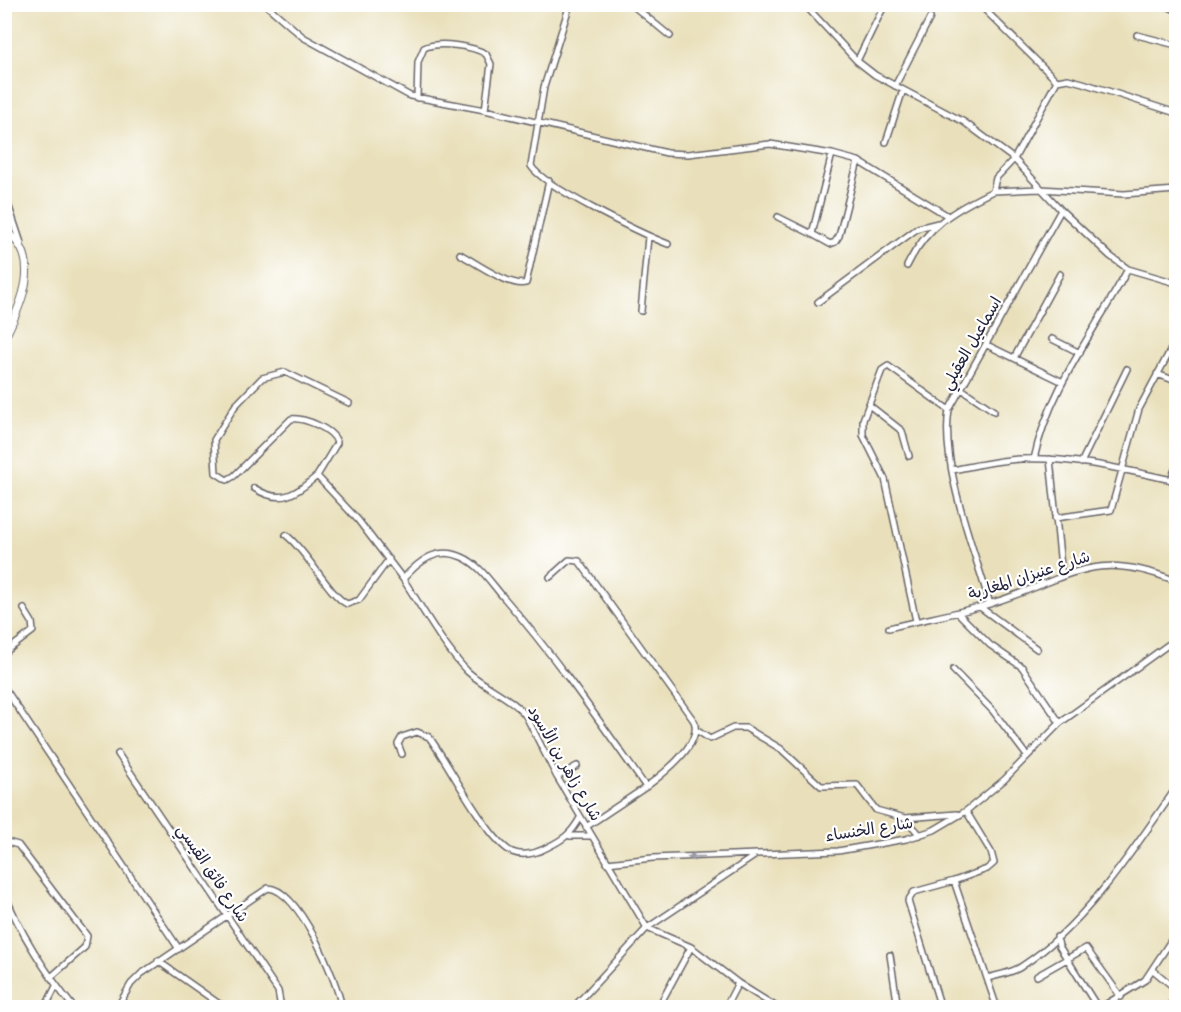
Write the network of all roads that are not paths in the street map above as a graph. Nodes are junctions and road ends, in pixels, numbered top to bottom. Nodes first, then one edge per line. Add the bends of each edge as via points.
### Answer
1 (265, 4) edge
2 (570, 4) edge
3 (631, 4) edge
4 (804, 4) edge
5 (885, 4) edge
6 (979, 4) edge
7 (1163, 4) edge
8 (1176, 10) edge
9 (930, 18) dead end
10 (1137, 35) dead end
11 (670, 36) dead end
12 (1176, 45) edge
13 (857, 60) junction
14 (1057, 81) junction
15 (896, 86) junction
16 (903, 90) junction
17 (417, 98) junction
18 (485, 110) junction
19 (1176, 112) edge
20 (538, 123) junction
21 (886, 142) dead end
22 (832, 154) junction
23 (1014, 159) junction
24 (858, 161) junction
25 (549, 181) junction
26 (1040, 189) junction
27 (1176, 190) edge
28 (993, 191) junction
29 (4, 192) edge
30 (1060, 210) junction
31 (948, 216) junction
32 (778, 217) dead end
33 (938, 223) junction
34 (4, 231) edge
35 (812, 234) junction
36 (648, 237) junction
37 (21, 243) junction
38 (668, 244) dead end
39 (460, 254) dead end
40 (907, 266) dead end
41 (1128, 268) junction
42 (1060, 274) dead end
43 (1176, 283) edge
44 (818, 302) dead end
45 (641, 311) dead end
46 (4, 339) edge
47 (1052, 339) dead end
48 (1176, 340) edge
49 (987, 345) junction
50 (1080, 353) junction
51 (1014, 358) junction
52 (1127, 369) dead end
53 (1157, 374) junction
54 (1176, 381) edge
55 (1064, 382) junction
56 (960, 388) junction
57 (349, 403) dead end
58 (869, 405) junction
59 (949, 410) junction
60 (994, 411) dead end
61 (909, 456) dead end
62 (1034, 459) junction
63 (1050, 459) junction
64 (1081, 463) junction
65 (1176, 467) edge
66 (1121, 469) junction
67 (952, 470) junction
68 (317, 476) junction
69 (1174, 481) edge
70 (254, 488) dead end
71 (1055, 518) junction
72 (286, 535) dead end
73 (389, 560) junction
74 (1062, 576) junction
75 (550, 577) dead end
76 (403, 579) junction
77 (1176, 581) edge
78 (990, 604) junction
79 (980, 607) junction
80 (24, 609) dead end
81 (958, 612) junction
82 (916, 621) junction
83 (889, 628) dead end
84 (1176, 639) edge
85 (1037, 649) dead end
86 (4, 653) edge
87 (954, 670) dead end
88 (4, 687) edge
89 (1060, 723) junction
90 (696, 730) junction
91 (118, 754) dead end
92 (402, 754) dead end
93 (1027, 756) junction
94 (578, 766) dead end
95 (557, 777) junction
96 (646, 787) junction
97 (1176, 788) edge
98 (964, 812) junction
99 (580, 818) junction
100 (905, 818) junction
101 (586, 827) junction
102 (920, 835) junction
103 (570, 836) junction
104 (592, 836) junction
105 (4, 841) edge
106 (754, 856) junction
107 (607, 863) junction
108 (954, 881) junction
109 (4, 891) edge
110 (10, 906) junction
111 (4, 912) edge
112 (225, 916) junction
113 (647, 928) junction
114 (1176, 933) edge
115 (1057, 937) junction
116 (691, 947) junction
117 (179, 949) junction
118 (890, 955) dead end
119 (1066, 957) junction
120 (159, 961) junction
121 (1154, 970) junction
122 (51, 976) junction
123 (1037, 976) dead end
124 (987, 978) junction
125 (738, 983) junction
126 (56, 986) junction
127 (1176, 989) edge
128 (1121, 997) junction
129 (1176, 1000) edge
130 (45, 1008) edge
131 (74, 1008) edge
132 (117, 1008) edge
133 (225, 1008) edge
134 (281, 1008) edge
135 (342, 1008) edge
136 (573, 1008) edge
137 (658, 1008) edge
138 (725, 1008) edge
139 (778, 1008) edge
140 (898, 1008) edge
141 (941, 1008) edge
142 (998, 1008) edge
143 (1099, 1008) edge
144 (1165, 1008) edge

1 - 17 street via 303,37 396,91
2 - 20 street via 551,58
3 - 11 street
4 - 13 street
5 - 13 street
6 - 14 street
7 - 8 street
9 - 15 street
10 - 12 street
13 - 15 street
14 - 19 street via 1083,82
14 - 23 street
15 - 16 street
16 - 21 street
16 - 23 street via 964,122
17 - 18 street
17 - 18 street via 418,62 424,48 434,45 479,50 486,54 490,64
18 - 20 street
20 - 22 street via 678,154 770,144
20 - 25 street via 531,166
22 - 24 street
22 - 35 street
23 - 26 street
23 - 28 street via 998,175
24 - 31 street
24 - 35 street via 837,239 830,243
25 - 36 street
25 - 39 street via 526,283 507,280
26 - 27 street via 1110,194
26 - 28 street
26 - 30 street
28 - 31 street
29 - 37 street
30 - 41 street
30 - 49 street, اسماعيل العقيلي
31 - 33 street
32 - 35 street
33 - 40 street via 919,242
33 - 44 street via 918,228
34 - 37 street
36 - 38 street
36 - 45 street
37 - 46 street via 26,261 24,291
41 - 43 street
41 - 50 street
42 - 51 street
47 - 50 street
48 - 53 street
49 - 51 street
49 - 56 street, اسماعيل العقيلي
50 - 55 street
51 - 55 street
52 - 64 street
53 - 54 street
53 - 66 street via 1134,422
55 - 62 street via 1042,428
56 - 59 street, اسماعيل العقيلي
56 - 60 street
57 - 68 street via 297,376 285,372 269,375 255,383 235,406 214,440 216,473 227,480 289,420 300,419 329,432 337,440
58 - 59 street via 882,370 888,366
58 - 61 street via 902,431
58 - 82 street via 862,430 885,479
59 - 67 street, اسماعيل العقيلي via 947,438
62 - 63 street
62 - 67 street
63 - 64 street
63 - 71 street
64 - 66 street
65 - 69 street
66 - 69 street
66 - 71 street via 1110,511
67 - 78 street, اسماعيل العقيلي
68 - 70 street via 283,497 271,497
68 - 73 street, شارع زاهر بن الأسود
71 - 74 street
72 - 73 street via 347,604 359,600
73 - 76 street, شارع زاهر بن الأسود
74 - 77 street, شارع عنيزان المغاربة via 1112,565 1147,570
74 - 78 street, شارع عنيزان المغاربة
75 - 90 street via 569,560 579,561 694,721
76 - 95 street, شارع زاهر بن الأسود via 461,665 523,712
76 - 96 street via 426,557 443,554 463,558 492,584 573,681
78 - 79 street, شارع عنيزان المغاربة
79 - 81 street, شارع عنيزان المغاربة
79 - 85 street
80 - 86 street via 33,631
81 - 82 street, شارع عنيزان المغاربة
81 - 89 street via 990,645 1022,667
82 - 83 street, شارع عنيزان المغاربة
84 - 89 street, شارع الخنساء
87 - 93 street via 993,711
88 - 117 street
89 - 93 street, شارع الخنساء
90 - 96 street via 680,756
90 - 100 street via 712,739 734,728 748,729 781,749 821,786 853,783 876,810
91 - 112 street, شارع فائق القيسي
92 - 103 street via 398,744 402,737 417,732 429,737 487,825 512,852 531,854
93 - 98 street, شارع الخنساء
94 - 95 street
95 - 99 street, شارع زاهر بن الأسود
96 - 101 street
97 - 115 street via 1106,885
98 - 100 street
98 - 102 street, شارع الخنساء
98 - 108 street via 994,863
99 - 101 street, شارع زاهر بن الأسود
99 - 103 street
100 - 102 street
101 - 104 street, شارع زاهر بن الأسود
102 - 106 street, شارع الخنساء via 838,851
103 - 104 street
104 - 107 street, شارع زاهر بن الأسود
105 - 122 street via 18,845 87,936 85,947
106 -> 107 street, شارع الخنساء
106 - 113 street
107 - 113 street, شارع زاهر بن الأسود
108 - 124 street
108 - 141 street via 914,892 908,901
109 - 110 street
110 - 111 street
110 - 122 street
112 - 117 street
112 - 134 street, شارع فائق القيسي via 278,991
112 - 135 street via 268,888 287,895 331,969
113 - 116 street
113 - 136 street
114 - 121 street
115 - 119 street
115 - 124 street via 1023,966
116 - 125 street
116 - 137 street
117 - 120 street
118 - 140 street
119 - 123 street
119 - 128 street via 1088,949
119 - 143 street
120 - 132 street via 131,984
120 - 133 street
121 - 127 street
121 - 128 street
122 - 126 street
124 - 142 street
125 - 138 street
125 - 139 street
126 - 130 street
126 - 131 street
128 - 143 street
129 - 144 street

